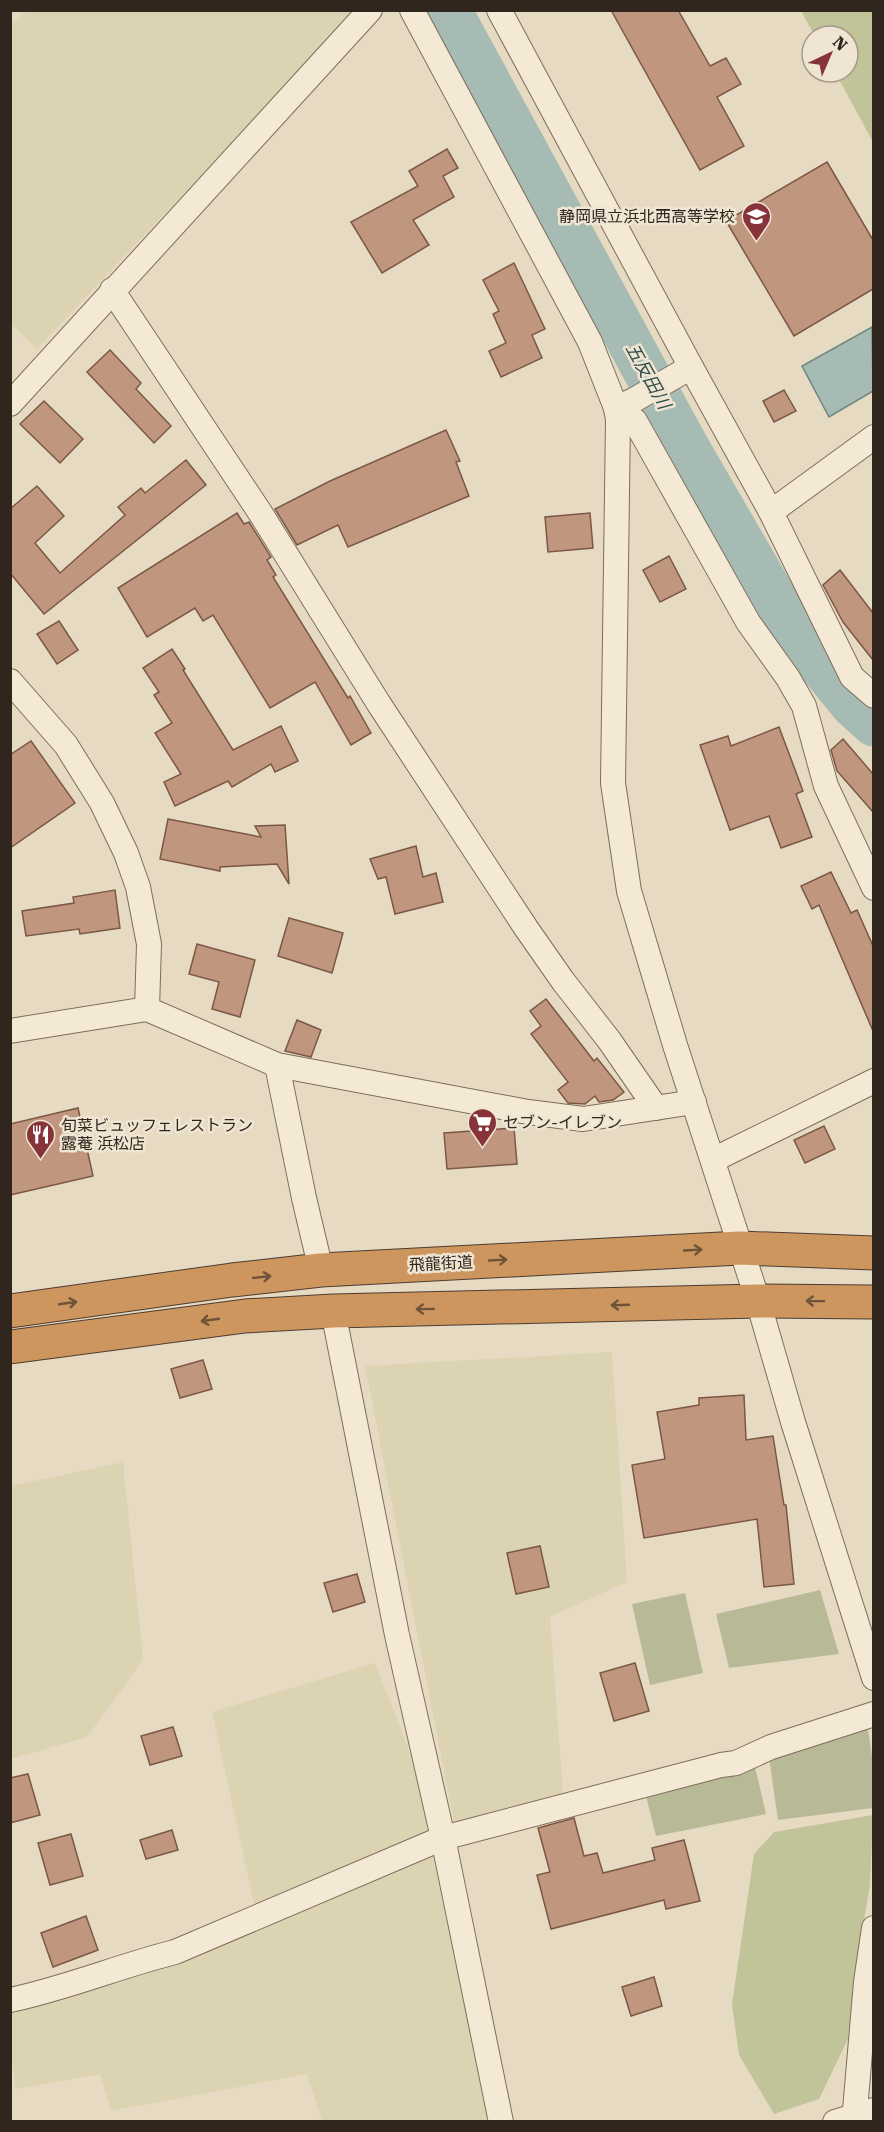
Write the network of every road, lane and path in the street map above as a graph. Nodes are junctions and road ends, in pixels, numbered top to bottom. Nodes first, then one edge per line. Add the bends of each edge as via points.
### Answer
1 (370, 10) edge
2 (412, 10) edge
3 (499, 10) edge
4 (112, 290) junction
5 (681, 372) junction
6 (10, 404) edge
7 (625, 404) junction
8 (873, 437) edge
9 (771, 512) junction
10 (10, 681) edge
11 (873, 696) edge
12 (873, 888) edge
13 (147, 1009) junction
14 (10, 1031) edge
15 (277, 1065) junction
16 (873, 1081) edge
17 (694, 1102) junction
18 (656, 1108) junction
19 (713, 1160) junction
20 (740, 1248) junction
21 (873, 1253) edge
22 (321, 1270) junction
23 (758, 1300) junction
24 (873, 1302) edge
25 (10, 1311) edge
26 (333, 1311) junction
27 (10, 1347) edge
28 (873, 1678) edge
29 (873, 1714) edge
30 (443, 1838) junction
31 (873, 1928) edge
32 (10, 2000) edge
33 (854, 2117) edge
34 (501, 2121) edge

1 - 4 street
2 - 7 street
3 - 5 street
4 - 6 street
4 - 18 street via 261,514 379,704 526,928
5 - 7 street
5 - 9 street
7 - 12 street via 747,622 804,706 826,786
7 - 17 street via 618,420 613,783 629,891
8 - 9 street
9 - 11 street via 852,677
10 - 13 street via 66,745 102,803 126,853 138,887 149,944
13 - 14 street
13 - 15 street
15 - 18 street via 583,1119
15 - 22 street
16 - 19 street
17 - 18 street
17 - 19 street
19 - 20 street
20 - 21 highway, 飛龍街道
22 -> 20 highway, 飛龍街道
20 - 23 street
25 -> 22 highway, 飛龍街道
24 -> 23 highway
23 -> 26 highway
23 - 28 street
26 -> 27 highway via 245,1316
26 - 30 street via 397,1635
29 - 30 street via 771,1747 736,1763
30 - 32 street via 175,1952
30 - 34 street
31 - 33 street

